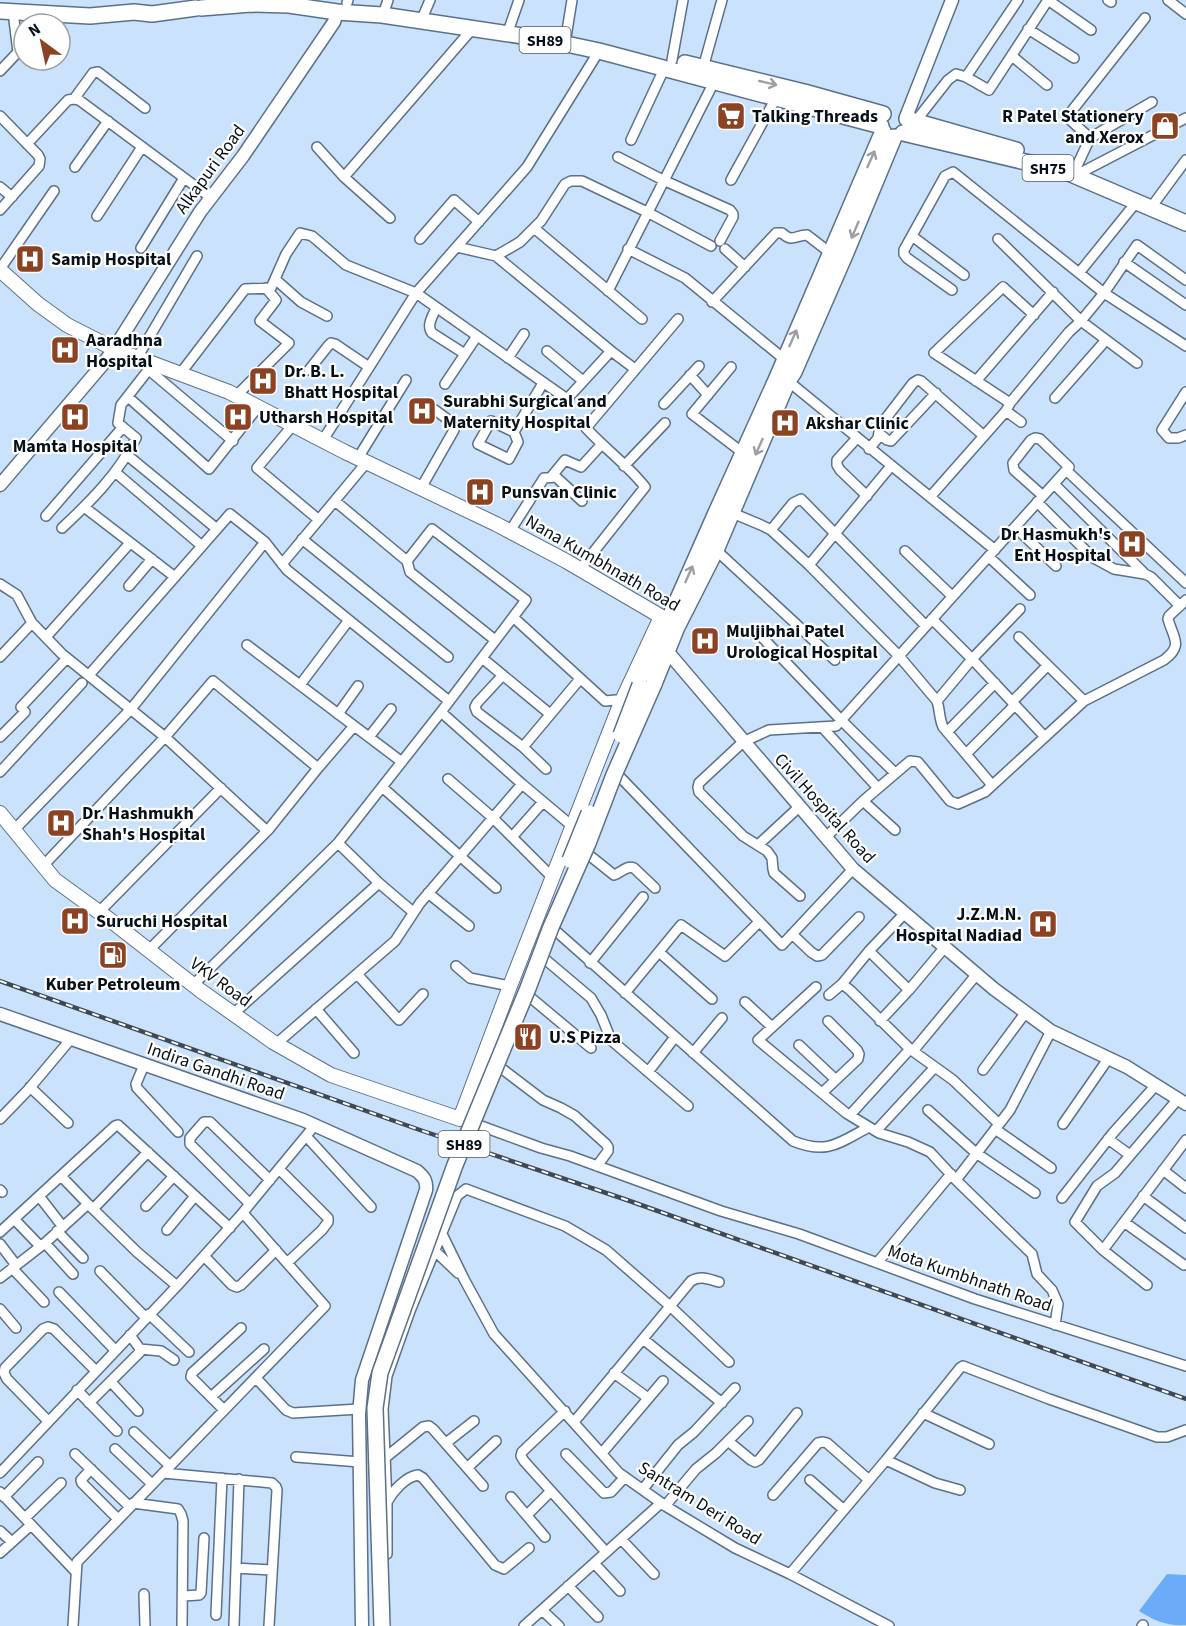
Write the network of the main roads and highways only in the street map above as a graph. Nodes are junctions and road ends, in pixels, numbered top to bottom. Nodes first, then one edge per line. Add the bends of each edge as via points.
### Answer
1 (177, 0) edge
2 (319, 0) edge
3 (199, 4) edge
4 (387, 4) edge
5 (344, 5) edge
6 (428, 7) edge
7 (7, 11) edge
8 (134, 12) junction
9 (668, 64) junction
10 (897, 124) junction
11 (1144, 200) junction
12 (1186, 216) edge
13 (1186, 224) edge
14 (0, 269) edge
15 (724, 510) junction
16 (669, 621) junction
17 (647, 685) junction
18 (0, 813) edge
19 (372, 1626) edge
20 (382, 1626) edge

1 - 8 main road
2 - 5 main road, SH89
3 - 5 main road, SH89
3 - 8 main road via 152,14
4 - 5 main road, SH89
4 - 6 main road, SH89
5 - 9 main road, SH89 via 382,15 558,42
6 - 9 main road, SH89 via 451,16 599,42
7 - 8 main road via 90,16
9 - 10 main road, SH89 via 714,82
9 -> 10 main road, SH89 via 703,68 804,92
10 - 11 main road, SH75 via 1064,171
10 - 11 main road, SH75 via 1080,169
10 -> 15 main road, SH89 via 794,372
15 -> 10 main road, SH89 via 743,453 830,252
11 - 12 main road, SH75
11 - 13 main road, SH75
14 - 16 main road, Nana Kumbhnath Road via 67,325 151,367 236,396 510,531
16 -> 15 main road, SH89
15 - 16 main road, SH89 via 716,550
16 - 17 main road, SH89
16 - 17 main road, SH89 via 670,655
16 - 18 main road, VKV Road via 620,705 460,1119 331,1075 276,1044 55,880
17 - 19 main road, SH89, bridge via 486,1065 374,1359 367,1409
17 - 20 main road, SH89, bridge via 588,843 550,927 455,1165 380,1373 375,1408

